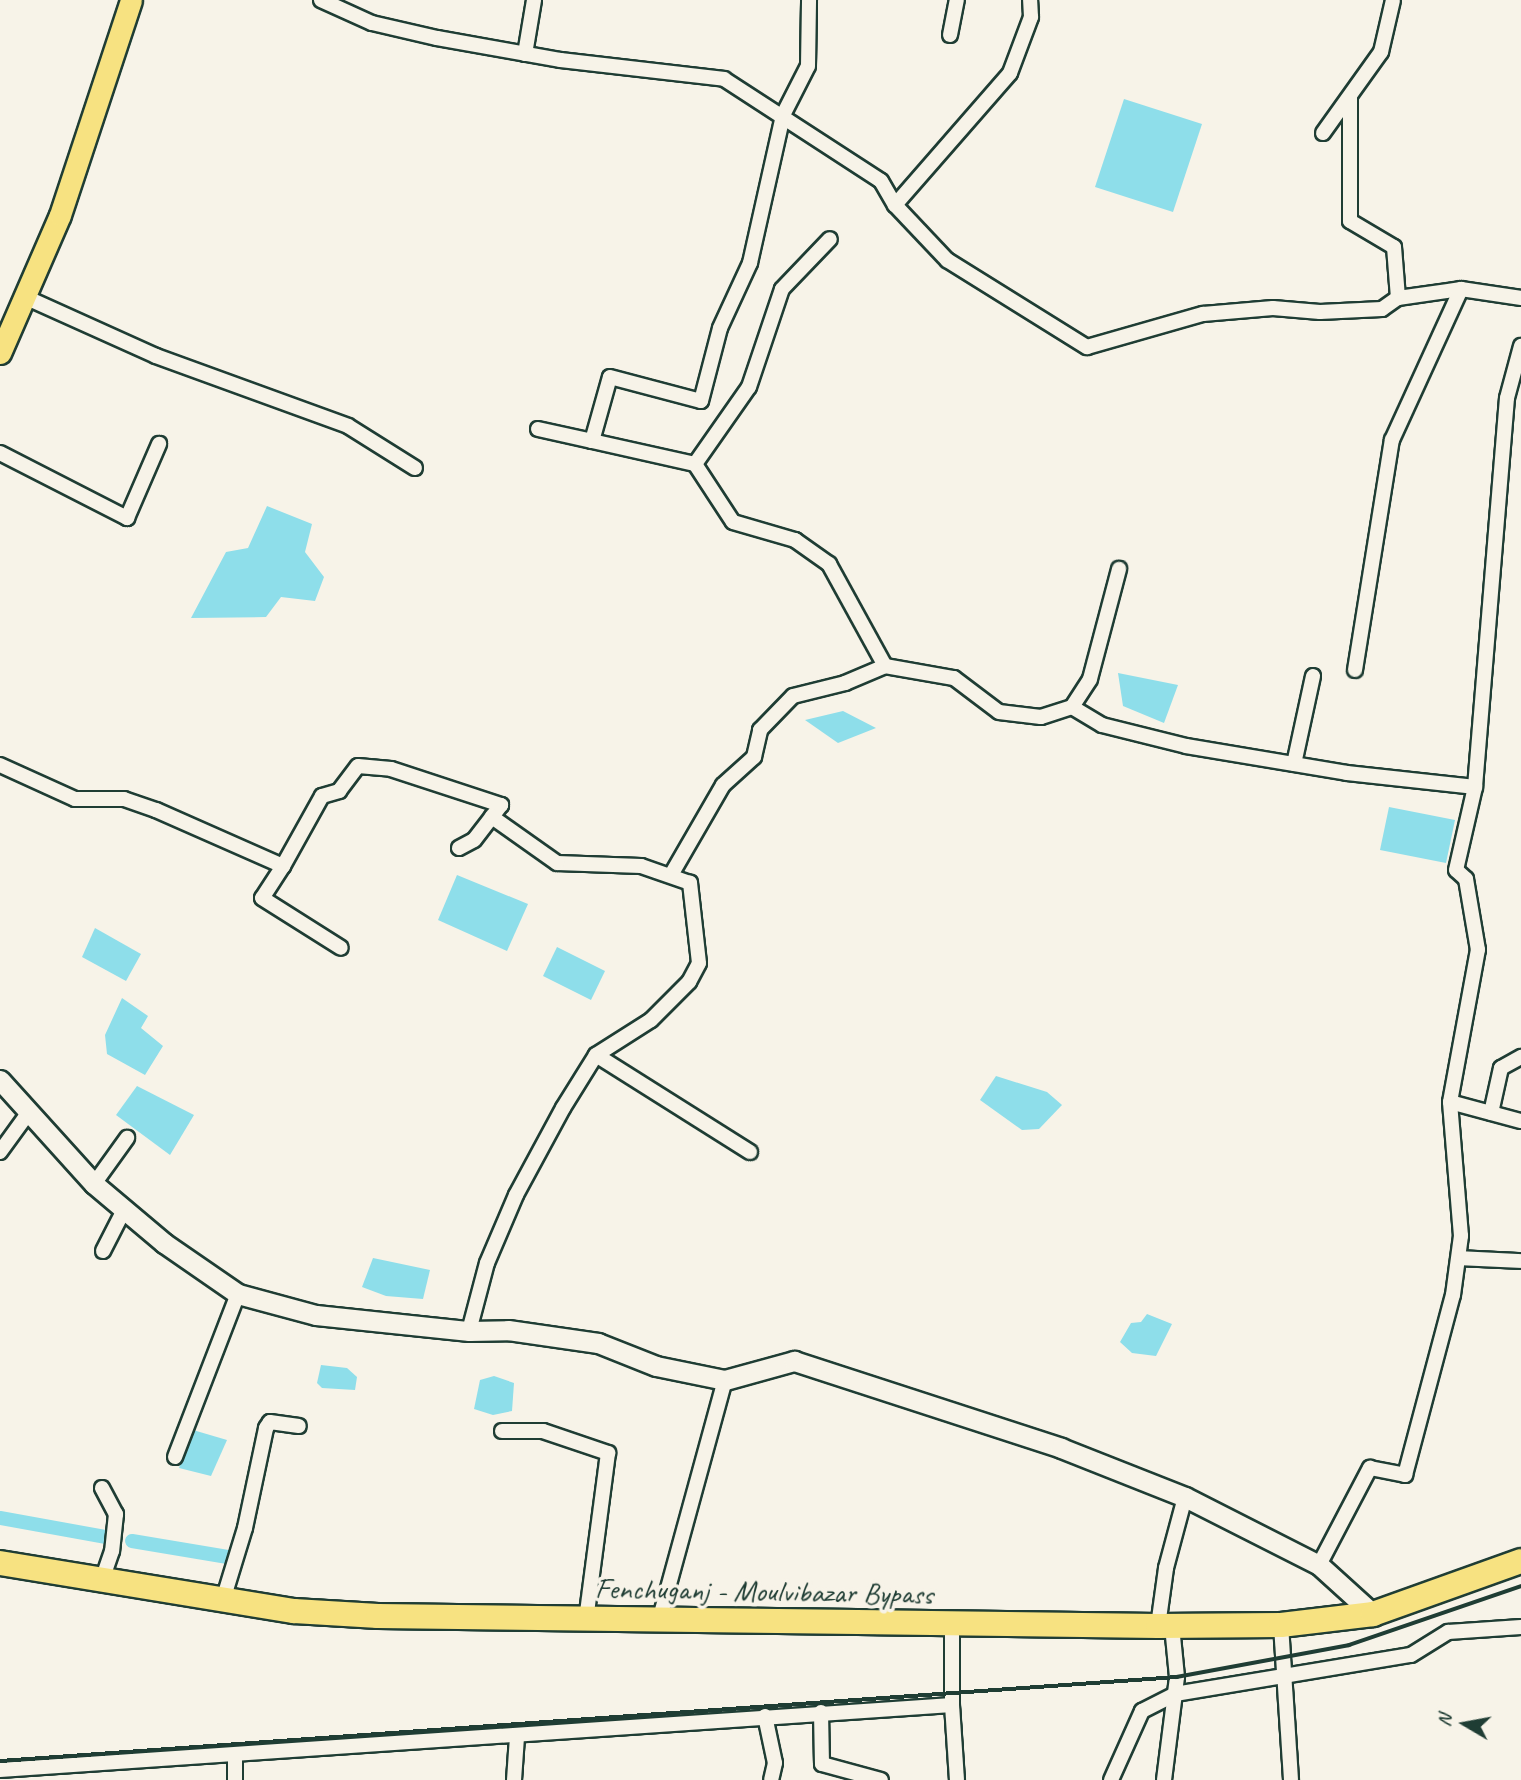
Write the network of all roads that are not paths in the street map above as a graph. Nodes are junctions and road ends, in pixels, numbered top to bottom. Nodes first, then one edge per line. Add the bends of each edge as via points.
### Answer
1 (119, 0) edge
2 (131, 0) edge
3 (321, 0) edge
4 (534, 0) edge
5 (809, 0) edge
6 (957, 0) edge
7 (1030, 0) edge
8 (1392, 0) edge
9 (950, 35) dead end
10 (525, 54) junction
11 (1350, 97) junction
12 (783, 115) junction
13 (1323, 133) dead end
14 (895, 205) junction
15 (830, 239) dead end
16 (1461, 289) junction
17 (25, 297) junction
18 (1398, 298) junction
19 (1521, 298) edge
20 (0, 323) edge
21 (1521, 346) edge
22 (0, 353) edge
23 (538, 429) dead end
24 (592, 441) junction
25 (159, 444) dead end
26 (0, 453) edge
27 (695, 464) junction
28 (415, 468) dead end
29 (1118, 569) dead end
30 (885, 666) junction
31 (1355, 670) dead end
32 (1313, 676) dead end
33 (1073, 707) junction
34 (1294, 764) junction
35 (0, 765) edge
36 (1475, 787) junction
37 (492, 817) junction
38 (459, 848) dead end
39 (283, 866) junction
40 (671, 875) junction
41 (341, 948) dead end
42 (596, 1055) junction
43 (1521, 1057) edge
44 (0, 1080) edge
45 (1450, 1102) junction
46 (29, 1112) junction
47 (1490, 1113) junction
48 (1521, 1121) edge
49 (127, 1138) dead end
50 (0, 1152) edge
51 (750, 1152) dead end
52 (94, 1184) junction
53 (124, 1210) junction
54 (103, 1251) dead end
55 (1459, 1258) junction
56 (1521, 1261) edge
57 (237, 1294) junction
58 (469, 1331) junction
59 (725, 1380) junction
60 (299, 1426) dead end
61 (502, 1431) dead end
62 (175, 1457) dead end
63 (102, 1488) dead end
64 (1185, 1497) junction
65 (1521, 1561) edge
66 (0, 1563) edge
67 (1319, 1565) junction
68 (102, 1580) junction
69 (223, 1600) junction
70 (1373, 1614) junction
71 (586, 1620) junction
72 (659, 1621) junction
73 (952, 1625) junction
74 (1282, 1625) junction
75 (1165, 1626) junction
76 (1521, 1627) edge
77 (1285, 1677) junction
78 (1175, 1694) junction
79 (952, 1705) junction
80 (821, 1712) junction
81 (765, 1716) junction
82 (517, 1737) junction
83 (235, 1756) junction
84 (0, 1770) edge
85 (235, 1780) edge
86 (514, 1780) edge
87 (771, 1780) edge
88 (881, 1780) edge
89 (957, 1780) edge
90 (1111, 1780) edge
91 (1164, 1780) edge
92 (1292, 1780) edge

1 - 20 main road via 50,208
2 - 17 main road via 60,215
3 - 10 street via 372,23
4 - 10 street
5 - 12 street via 808,66
6 - 9 street
7 - 14 street via 1031,17 1010,73
8 - 11 street via 1381,52
10 - 12 street via 724,79
11 - 13 street
11 - 18 street via 1350,221 1395,247
12 - 14 street via 881,181
12 - 24 street via 750,263 720,328 701,401 610,377
14 - 18 street via 947,260 1087,347 1203,314 1273,308 1320,312 1382,309
15 - 27 street via 782,289 749,387
16 - 18 street
16 - 19 street
16 - 31 street via 1392,440
17 - 22 main road
17 - 28 street via 156,356 348,426
21 - 36 street via 1507,398
23 - 24 street
24 - 27 street
25 - 26 street via 127,518
27 - 30 street via 733,522 795,540 829,564
29 - 33 street via 1090,679
30 - 33 street via 954,678 999,712 1041,717
30 - 40 street via 845,683 793,696 760,730 754,757 723,785
32 - 34 street
33 - 34 street via 1114,728 1186,746
34 - 36 street
35 - 39 street via 75,799 124,799 156,810
36 - 45 street via 1456,870 1467,882 1478,954
37 - 38 street via 474,840
37 - 39 street via 502,805 391,769 358,766 339,791 323,796
37 - 40 street via 557,863 641,866
39 - 41 street via 262,898
40 - 42 street via 690,883 699,963 689,982 651,1020
42 - 51 street
42 - 58 street via 516,1195 486,1263
43 - 47 street via 1501,1068
44 - 46 street
45 - 47 street
45 - 55 street
46 - 50 street
46 - 52 street
47 - 48 street
49 - 52 street
52 - 53 street
53 - 54 street
53 - 57 street
55 - 56 street
55 - 67 street via 1405,1475 1370,1468
57 - 58 street via 316,1315
57 - 62 street
58 - 59 street via 508,1330 598,1343 656,1366
59 - 64 street via 794,1361 1048,1443
59 - 72 street
60 - 69 street via 270,1422 267,1428
61 - 71 street via 543,1432 608,1453 597,1507
63 - 68 street via 116,1514 112,1550
64 - 67 street
64 - 75 street via 1166,1568
65 - 70 highway, Fenchuganj - Moulvibazar Bypass
66 - 68 highway, Fenchuganj - Moulvibazar Bypass
67 - 70 street
68 - 69 highway, Fenchuganj - Moulvibazar Bypass
69 - 71 highway, Fenchuganj - Moulvibazar Bypass via 294,1611 378,1616
70 - 74 highway, Fenchuganj - Moulvibazar Bypass
71 - 72 highway, Fenchuganj - Moulvibazar Bypass
72 - 73 highway, Fenchuganj - Moulvibazar Bypass
73 - 75 highway, Fenchuganj - Moulvibazar Bypass
73 - 79 street
74 - 75 highway, Fenchuganj - Moulvibazar Bypass
74 - 77 street
75 - 78 street
76 - 77 street via 1448,1632 1411,1655
77 - 78 street
77 - 92 street
78 - 90 street via 1142,1711
78 - 91 street
79 - 80 street
79 - 89 street
80 - 81 street
80 - 88 street via 822,1764
81 - 82 street
81 - 87 street via 775,1763
82 - 83 street
82 - 86 street
83 - 84 street
83 - 85 street

